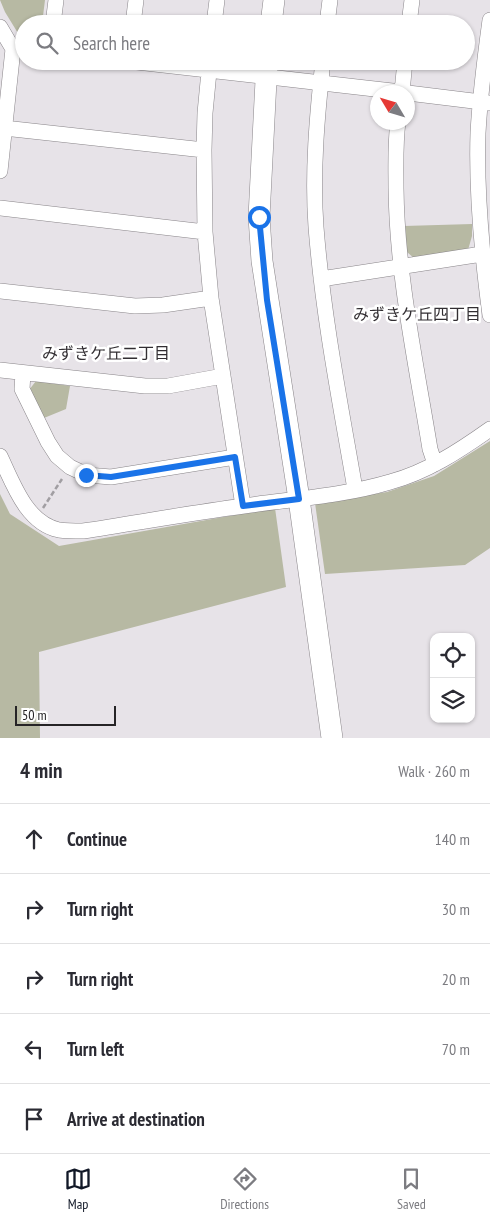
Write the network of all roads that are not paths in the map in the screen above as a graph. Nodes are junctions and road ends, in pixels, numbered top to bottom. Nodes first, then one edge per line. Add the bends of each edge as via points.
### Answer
1 (56, 0) edge
2 (136, 0) edge
3 (217, 0) edge
4 (274, 0) edge
5 (330, 0) edge
6 (412, 0) edge
7 (54, 15) edge
8 (134, 15) edge
9 (215, 15) edge
10 (272, 15) edge
11 (328, 15) edge
12 (411, 15) edge
13 (490, 20) edge
14 (0, 27) edge
15 (15, 45) edge
16 (15, 66) edge
17 (210, 70) edge
18 (266, 70) edge
19 (270, 70) edge
20 (322, 70) edge
21 (404, 70) edge
22 (321, 82) junction
23 (402, 85) edge
24 (370, 88) edge
25 (415, 94) edge
26 (485, 102) edge
27 (4, 128) junction
28 (398, 130) edge
29 (204, 150) junction
30 (0, 171) edge
31 (0, 208) edge
32 (205, 232) junction
33 (482, 254) junction
34 (400, 268) junction
35 (321, 280) junction
36 (0, 291) edge
37 (211, 298) junction
38 (490, 315) edge
39 (0, 370) edge
40 (23, 373) junction
41 (223, 376) junction
42 (490, 429) edge
43 (0, 456) edge
44 (235, 457) junction
45 (435, 464) junction
46 (355, 489) junction
47 (299, 499) junction
48 (243, 506) junction
49 (332, 738) edge

1 - 7 street
2 - 8 street
3 - 9 street
4 - 10 street
5 - 11 street
6 - 12 street
13 - 26 street
14 - 15 street
16 - 27 street
17 - 29 street
18 - 47 street via 259,217 262,261
19 - 22 street
20 - 22 street
21 - 23 street
22 - 24 street
22 - 35 street via 315,176
25 - 26 street
26 - 33 street via 478,193
27 - 29 street
27 - 30 street
28 - 34 street
29 - 32 street
31 - 32 street
32 - 37 street
33 - 34 street
33 - 38 street
34 - 35 street
34 - 45 street
35 - 46 street
36 - 37 street via 135,306
37 - 41 street
39 - 40 street
40 - 41 street via 146,386 168,386
40 - 44 street via 22,389 48,442 57,456 86,475 111,477
41 - 44 street
42 - 45 street
43 - 48 street via 27,508 58,530 83,531
44 - 48 street
45 - 46 street via 390,482
46 - 47 street
47 - 48 street
47 - 49 street

